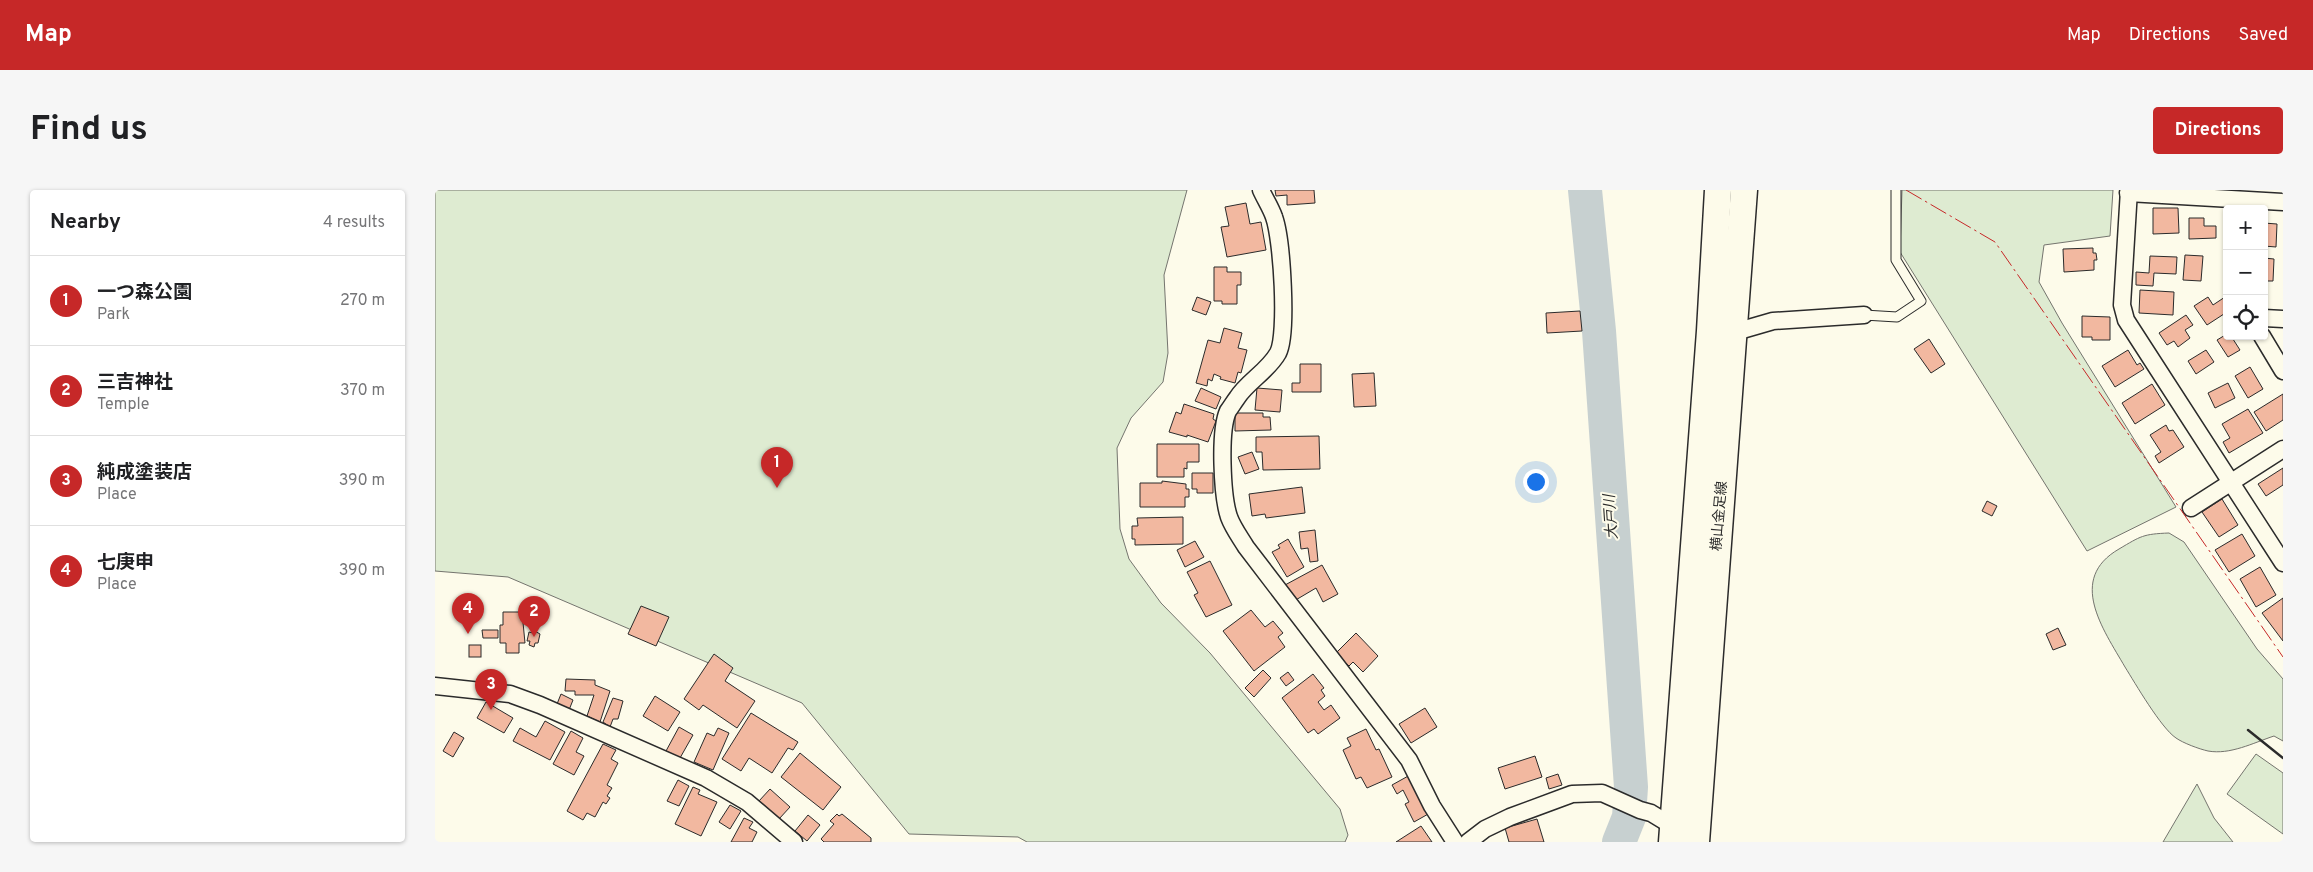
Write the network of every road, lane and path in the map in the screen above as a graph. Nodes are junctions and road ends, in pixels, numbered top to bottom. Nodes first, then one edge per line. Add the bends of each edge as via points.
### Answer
1 (1261, 190) edge
2 (1717, 190) edge
3 (1744, 190) edge
4 (1896, 190) edge
5 (2129, 192) edge
6 (2283, 202) edge
7 (2235, 204) edge
8 (1864, 315) joint
9 (2268, 318) edge
10 (2283, 319) edge
11 (1735, 332) junction
12 (2265, 340) edge
13 (2283, 371) edge
14 (2283, 449) edge
15 (2230, 484) junction
16 (2191, 508) dead end
17 (2283, 563) edge
18 (435, 686) edge
19 (1684, 837) edge
20 (1452, 841) edge
21 (794, 842) edge
22 (1469, 842) edge

1 - 20 street via 1275,219 1283,286 1283,340 1277,354 1238,396 1228,412 1223,461 1229,516 1246,547 1409,760
2 - 19 main road, 横山金足線
3 - 11 main road, 横山金足線
4 - 8 lane via 1896,260 1921,301 1897,317
5 - 7 street
5 - 15 street via 2122,305 2126,320
6 - 7 street
8 - 11 street via 1773,322
9 - 10 street
11 - 19 main road, 横山金足線
12 - 13 street
14 - 15 street
15 - 16 street
15 - 17 street
18 - 21 street via 510,694 540,705 706,778 747,802
19 - 22 street via 1651,813 1602,793 1572,794 1510,817 1485,829

